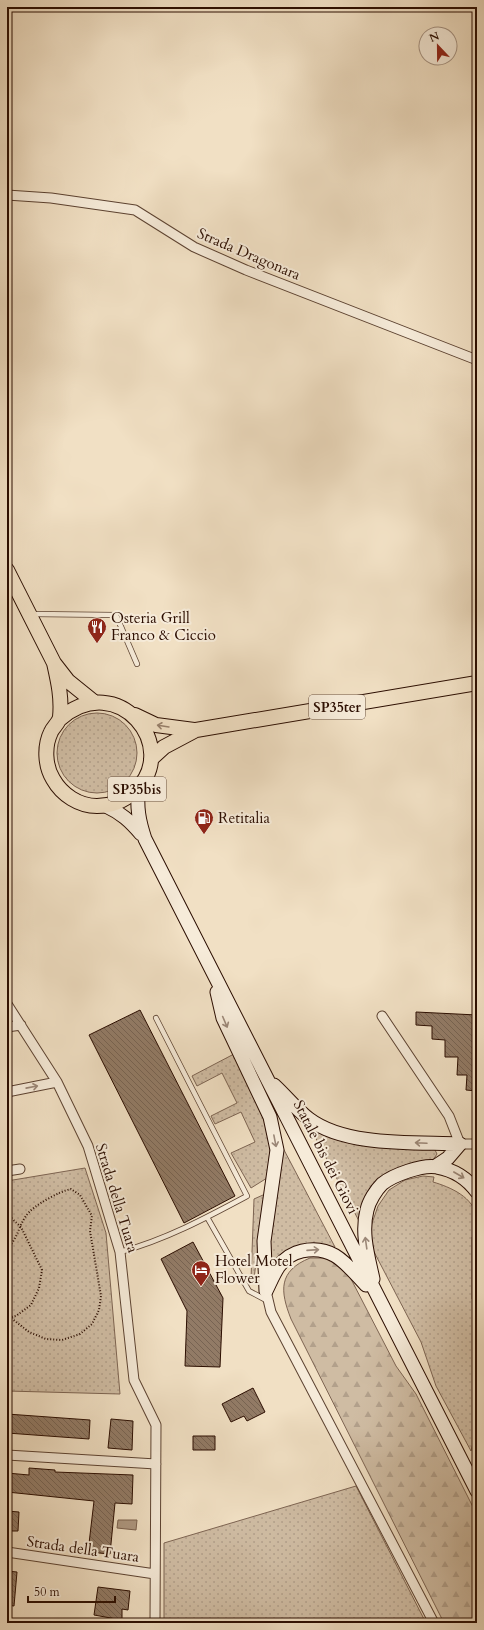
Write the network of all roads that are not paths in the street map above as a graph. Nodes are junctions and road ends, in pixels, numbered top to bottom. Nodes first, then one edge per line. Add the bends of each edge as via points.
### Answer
1 (7, 195) edge
2 (477, 360) edge
3 (7, 570) edge
4 (30, 614) junction
5 (54, 663) junction
6 (137, 664) dead end
7 (477, 684) edge
8 (94, 702) junction
9 (132, 714) junction
10 (60, 719) junction
11 (196, 730) junction
12 (151, 759) junction
13 (139, 788) junction
14 (106, 806) junction
15 (144, 839) junction
16 (212, 971) junction
17 (7, 1004) edge
18 (382, 1016) dead end
19 (156, 1018) dead end
20 (21, 1024) junction
21 (7, 1027) edge
22 (266, 1078) junction
23 (57, 1082) junction
24 (7, 1092) edge
25 (460, 1144) junction
26 (477, 1144) edge
27 (436, 1166) junction
28 (20, 1169) dead end
29 (7, 1171) edge
30 (477, 1192) edge
31 (207, 1217) junction
32 (120, 1252) junction
33 (376, 1295) junction
34 (267, 1296) junction
35 (7, 1456) edge
36 (156, 1464) junction
37 (477, 1491) edge
38 (7, 1552) edge
39 (155, 1574) junction
40 (155, 1623) edge
41 (434, 1623) edge

1 - 2 street, Strada Dragonara via 51,198 135,210 194,247 246,270
3 - 4 main road
4 - 5 main road
4 - 6 lane via 116,615
5 - 8 main road via 68,681
5 - 10 main road via 59,683
7 - 11 main road, SP35ter
8 - 9 main road, Statale bis dei Giovi / SP35bis via 121,707
8 - 10 main road, Statale bis dei Giovi / SP35bis via 70,710
11 -> 9 main road, SP35ter via 156,725
9 - 12 main road, Statale bis dei Giovi / SP35bis via 143,727 150,742
10 - 14 main road, Statale bis dei Giovi / SP35bis via 51,732 47,748 47,764 52,779 62,792 75,801 90,806
11 - 12 main road, SP35ter via 164,747
12 - 13 main road, Statale bis dei Giovi / SP35bis via 147,774
13 - 14 main road, Statale bis dei Giovi / SP35bis via 130,796
13 - 15 main road, Statale bis dei Giovi / SP35bis via 138,816
14 - 15 main road, Statale bis dei Giovi / SP35bis via 130,821
15 - 16 main road, Statale bis dei Giovi / SP35bis
16 - 22 main road, Statale bis dei Giovi / SP35bis
16 -> 34 main road via 224,1018 270,1117 277,1150 264,1240
17 - 20 street, Strada della Tuara
18 - 25 street via 449,1116
19 - 31 lane via 247,1196
20 - 21 street
20 - 23 street, Strada della Tuara
25 -> 22 main road via 363,1140 337,1133 310,1120
22 - 33 main road, Statale bis dei Giovi / SP35bis
24 -> 23 street
23 - 32 street, Strada della Tuara via 88,1146
25 - 26 street
25 - 27 main road via 448,1158
27 -> 30 main road via 456,1173 470,1182
33 -> 27 main road via 364,1225 367,1209 382,1184 415,1169
28 - 29 street
31 - 32 lane via 146,1245
31 - 34 lane via 249,1291
32 - 36 street, Strada della Tuara via 134,1380 156,1425
34 -> 33 main road via 279,1266 287,1258 303,1251 322,1249 332,1253 348,1266
33 - 37 main road, Statale bis dei Giovi / SP35bis
34 - 41 street via 271,1312
35 - 36 street
36 - 39 street, Strada della Tuara
38 - 39 street, Strada della Tuara
39 - 40 street, Strada della Tuara

